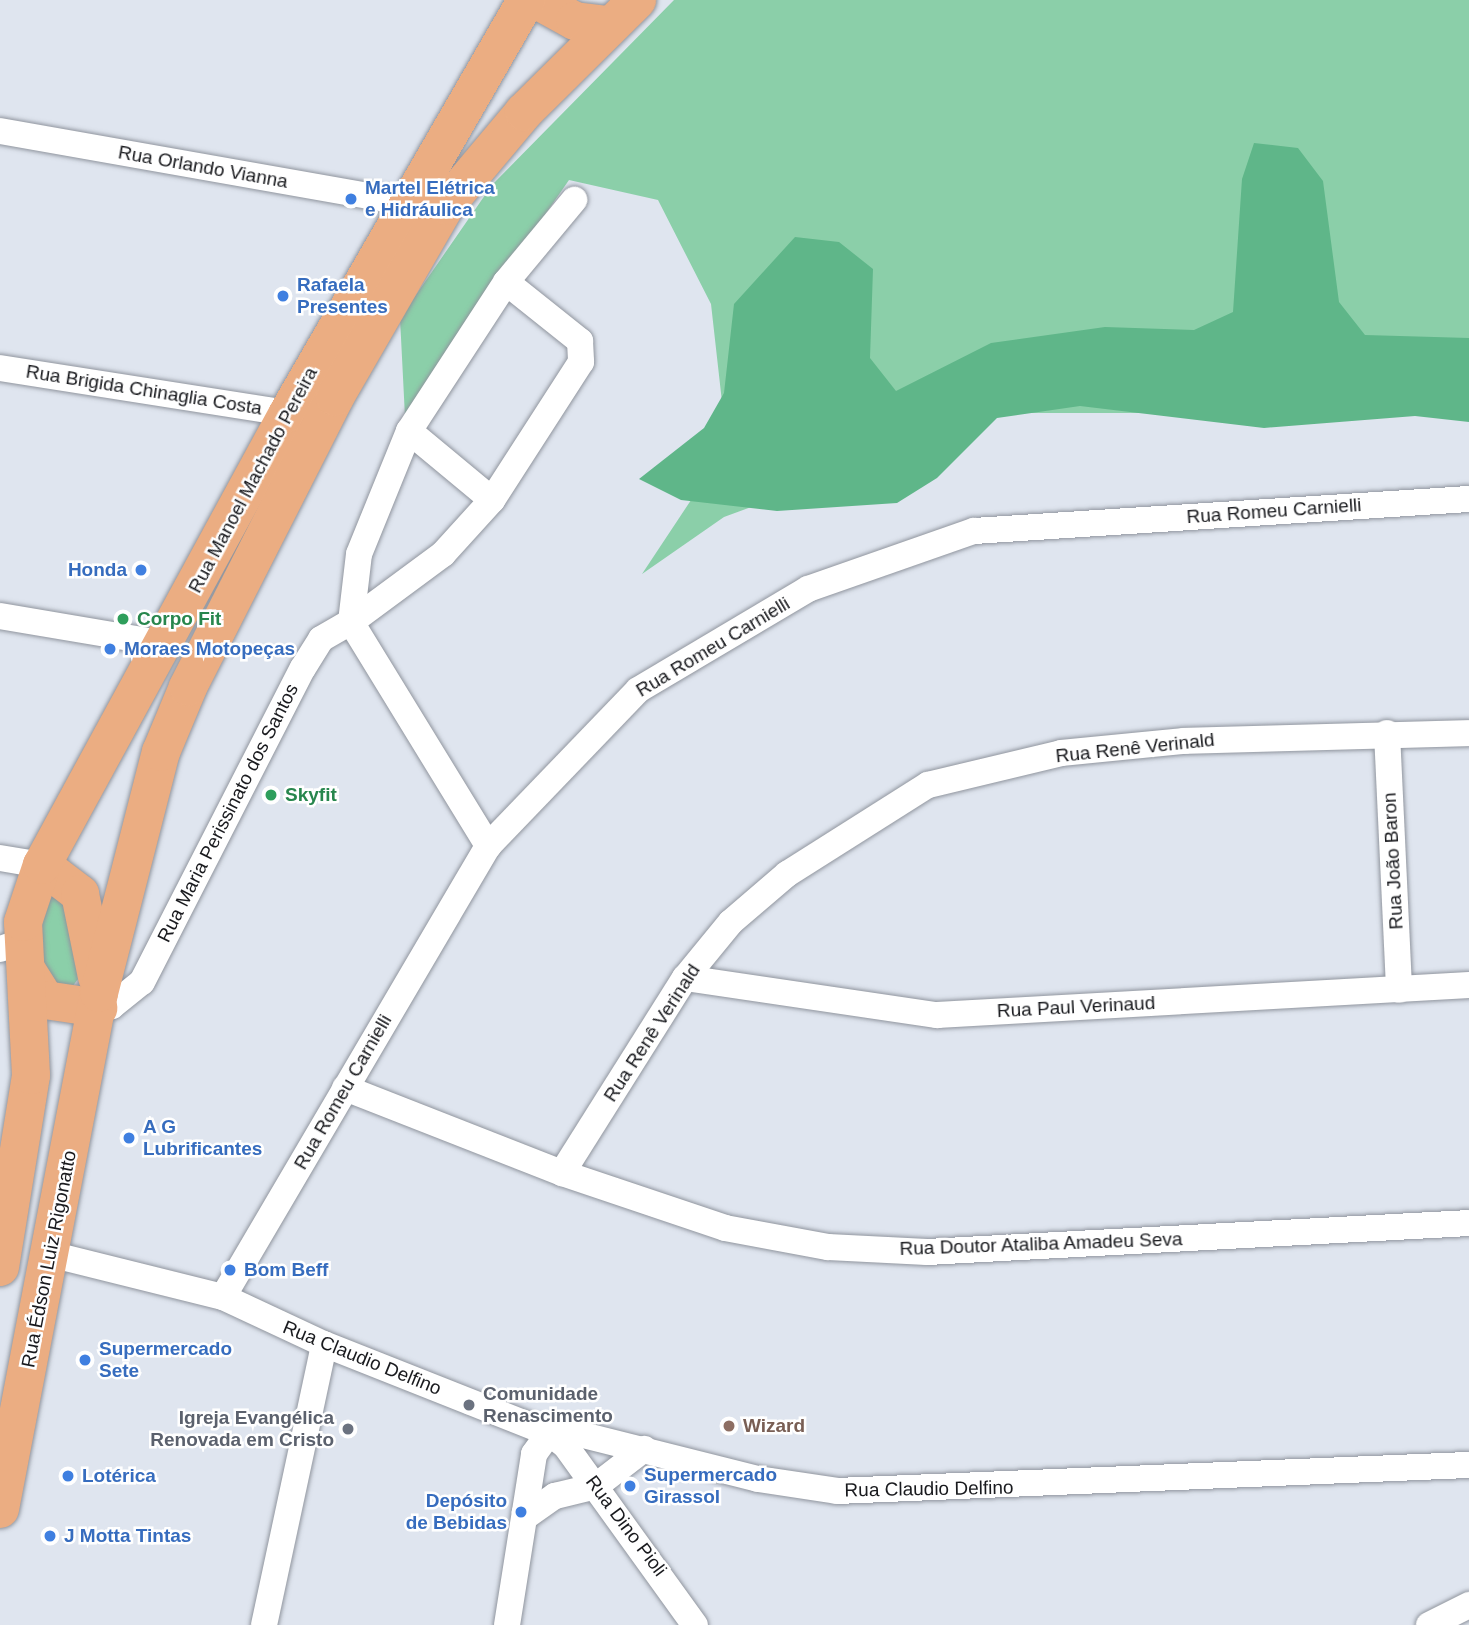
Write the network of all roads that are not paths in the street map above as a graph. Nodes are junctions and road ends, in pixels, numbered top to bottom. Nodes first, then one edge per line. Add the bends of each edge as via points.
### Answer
1 (526, 0) edge
2 (537, 0) edge
3 (624, 13) edge
4 (0, 131) edge
5 (574, 200) dead end
6 (407, 203) junction
7 (506, 282) junction
8 (0, 368) edge
9 (288, 412) junction
10 (409, 431) junction
11 (1469, 499) edge
12 (492, 500) junction
13 (0, 616) edge
14 (351, 622) junction
15 (165, 644) junction
16 (1387, 733) junction
17 (1469, 733) edge
18 (488, 846) junction
19 (0, 858) edge
20 (42, 864) junction
21 (16, 954) edge
22 (685, 978) junction
23 (1469, 985) edge
24 (1399, 990) junction
25 (99, 1000) junction
26 (345, 1088) junction
27 (562, 1173) junction
28 (9, 1204) junction
29 (1469, 1223) edge
30 (50, 1254) junction
31 (0, 1267) edge
32 (223, 1297) junction
33 (324, 1345) junction
34 (549, 1433) junction
35 (645, 1449) junction
36 (1469, 1465) edge
37 (596, 1486) junction
38 (0, 1509) edge
39 (529, 1514) junction
40 (264, 1625) edge
41 (507, 1625) edge
42 (695, 1625) edge

1 - 6 main road, Rua Manoel Machado Pereira
2 - 3 main road via 575,21
3 - 25 main road, Rua Manoel Machado Pereira via 524,112 446,205 335,397 161,752
4 - 6 street, Rua Orlando Vianna
5 - 7 street
6 - 9 main road, Rua Manoel Machado Pereira
7 - 10 street
7 - 12 street via 580,341 583,351
8 - 9 street, Rua Brigida Chinaglia Costa
9 - 15 main road, Rua Manoel Machado Pereira
10 - 12 street
10 - 14 street via 359,554
11 - 18 street, Rua Romeu Carnielli via 974,531 820,584 638,690
12 - 14 street via 435,561
13 - 15 street
14 - 18 street
14 - 25 street, Rua Maria Perissinato dos Santos via 321,639 303,668 142,982 112,1006
15 - 20 main road, Rua Manoel Machado Pereira
16 - 17 street, Rua Renê Verinald
16 - 22 street, Rua Renê Verinald via 1061,753 928,785 787,874 731,922
16 - 24 street, Rua João Baron
18 - 26 street, Rua Romeu Carnielli
19 - 20 street
20 - 21 main road, Rua Manoel Machado Pereira
20 - 25 main road via 80,894
21 - 25 main road via 36,995 51,1004
21 - 28 main road, Rua Manoel Machado Pereira via 31,1075
22 - 24 street, Rua Paul Verinaud via 937,1015
22 - 27 street, Rua Renê Verinald
23 - 24 street, Rua Paul Verinaud
25 - 30 main road, Rua Édson Luiz Rigonatto
26 - 27 street, Rua Doutor Ataliba Amadeu Seva
26 - 32 street, Rua Romeu Carnielli
27 - 29 street, Rua Doutor Ataliba Amadeu Seva via 725,1228 864,1249 927,1252
28 - 30 main road via 18,1232
28 - 31 main road, Rua Manoel Machado Pereira
30 - 32 street, Rua Claudio Delfino
30 - 38 main road, Rua Édson Luiz Rigonatto
32 - 33 street, Rua Claudio Delfino
33 - 34 street, Rua Claudio Delfino
33 - 40 street
34 - 35 street, Rua Claudio Delfino
34 - 37 street, Rua Dino Pioli
34 - 39 street via 534,1454
35 - 36 street, Rua Claudio Delfino via 837,1491
35 - 37 street
37 - 39 street via 555,1496
37 - 42 street, Rua Dino Pioli
39 - 41 street

